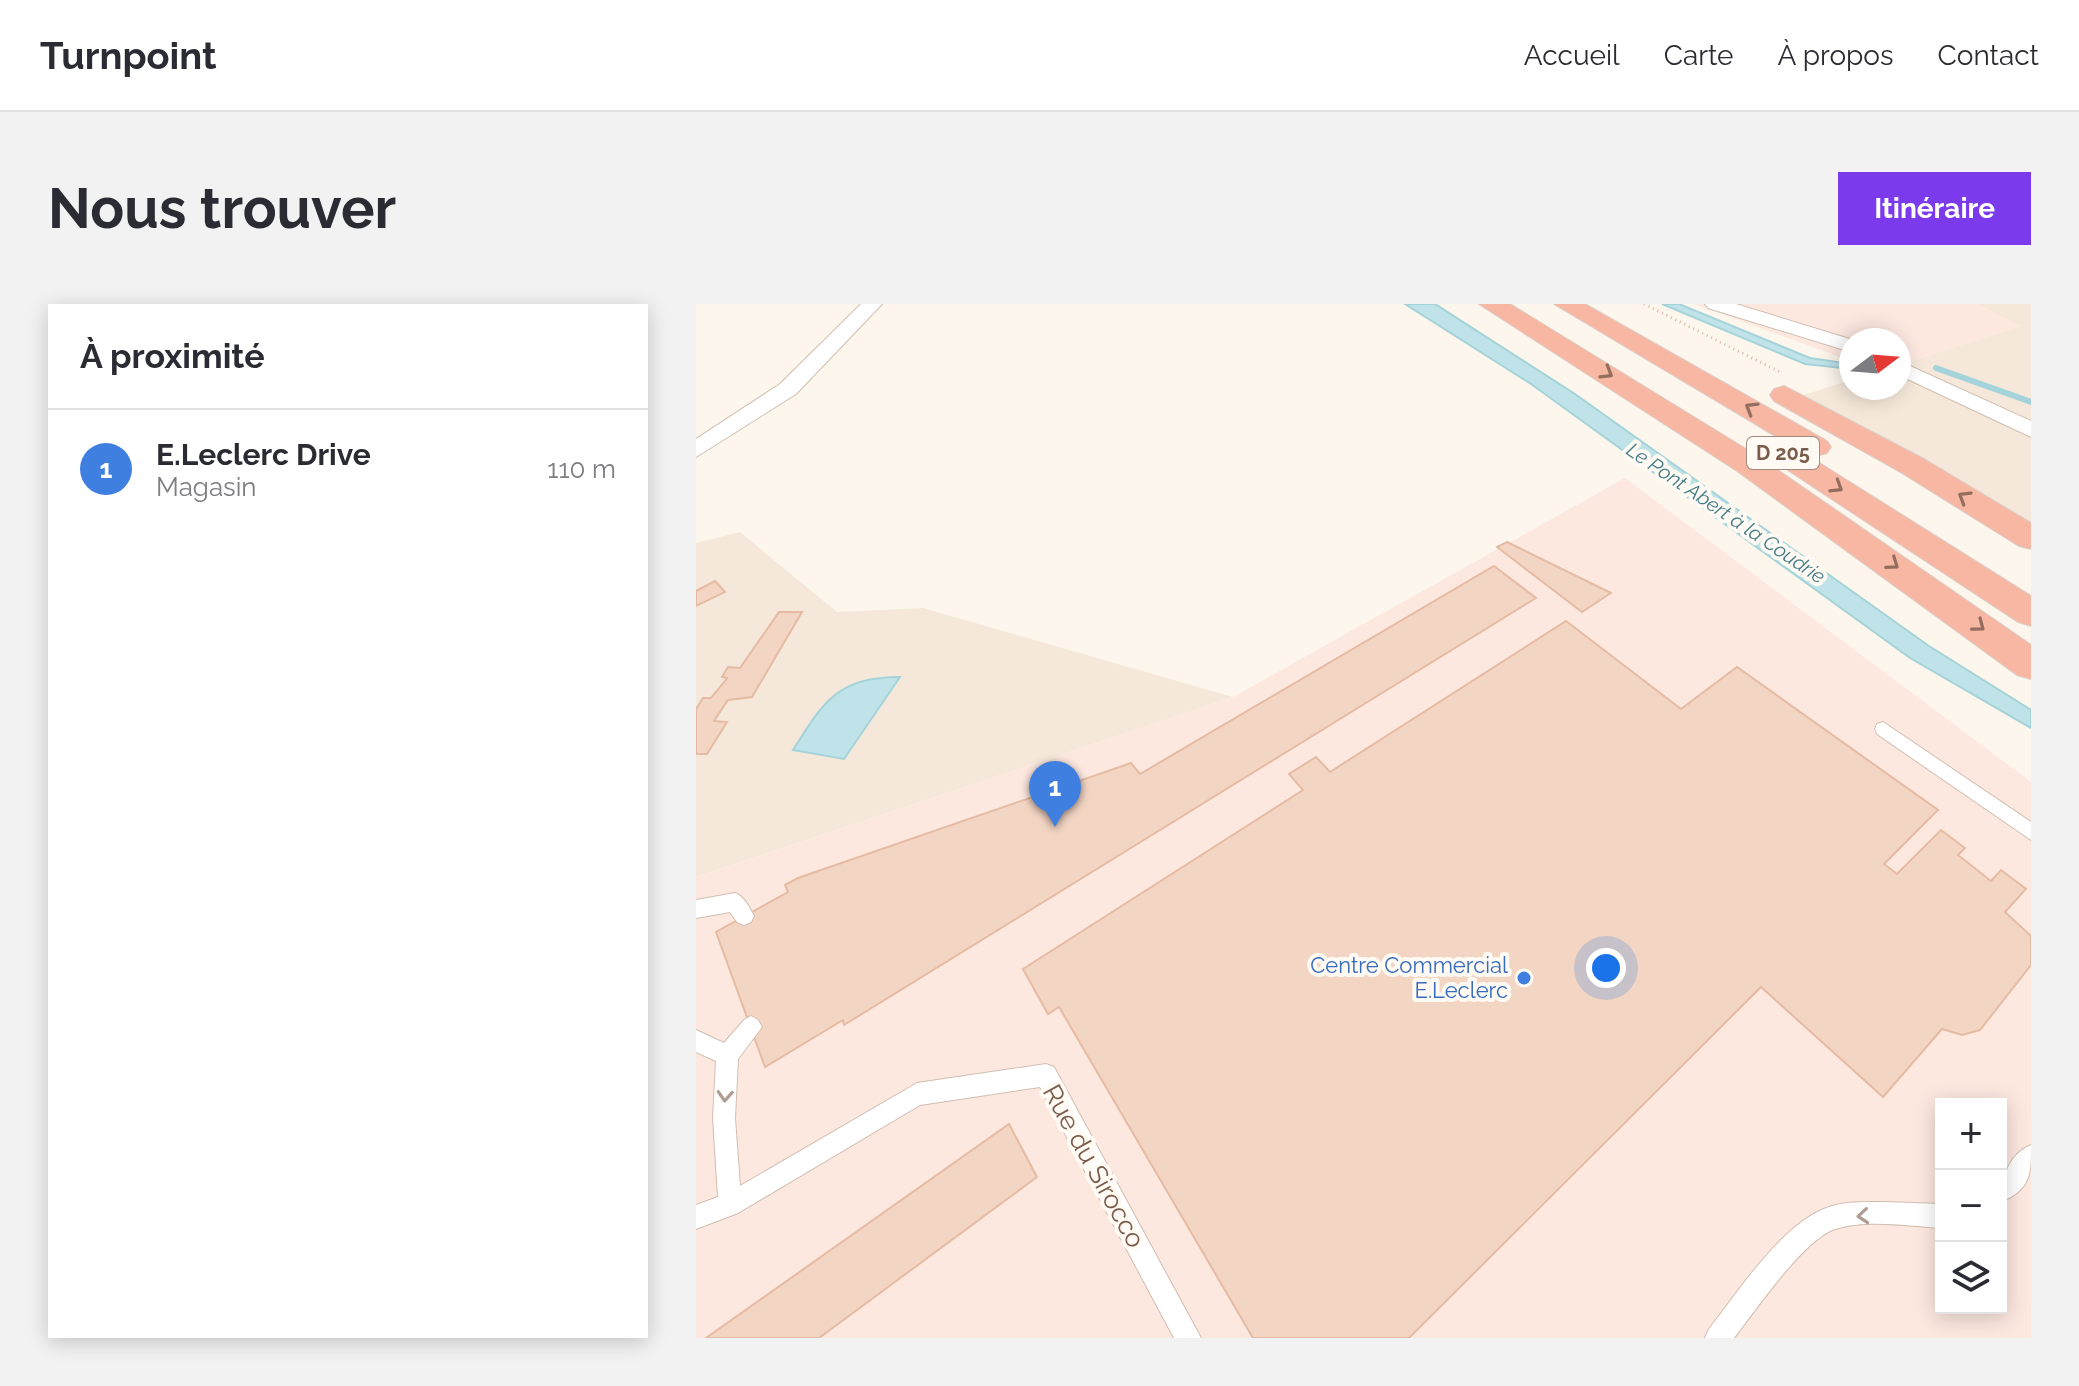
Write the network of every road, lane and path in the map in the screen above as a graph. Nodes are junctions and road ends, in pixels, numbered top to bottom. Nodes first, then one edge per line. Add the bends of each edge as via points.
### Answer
1 (872, 304) edge
2 (1492, 304) edge
3 (1529, 304) edge
4 (1567, 304) edge
5 (1604, 304) edge
6 (1715, 304) edge
7 (1839, 342) edge
8 (1911, 373) edge
9 (2031, 430) edge
10 (696, 450) edge
11 (2031, 538) edge
12 (2031, 583) edge
13 (2031, 613) edge
14 (2031, 665) edge
15 (1883, 729) dead end
16 (2031, 832) edge
17 (696, 909) edge
18 (744, 916) dead end
19 (751, 1027) dead end
20 (696, 1041) edge
21 (727, 1055) junction
22 (2031, 1156) edge
23 (2007, 1187) edge
24 (730, 1205) junction
25 (1935, 1216) edge
26 (696, 1217) edge
27 (1188, 1338) edge
28 (1718, 1338) edge

1 - 10 street via 788,389
2 -> 14 highway via 1748,464
3 -> 13 highway, D 205 via 1712,409
12 -> 4 highway, D 205 via 1835,458
11 -> 5 highway via 1830,420
6 - 7 street
8 - 9 street
15 - 16 lane
17 - 18 lane via 735,902
19 - 21 lane
20 - 21 lane
21 -> 24 lane via 724,1118
22 - 23 lane
24 - 26 lane, Rue du Sirocco
24 - 27 lane, Rue du Sirocco via 917,1094 1046,1075
25 -> 28 lane via 1827,1219 1776,1265

